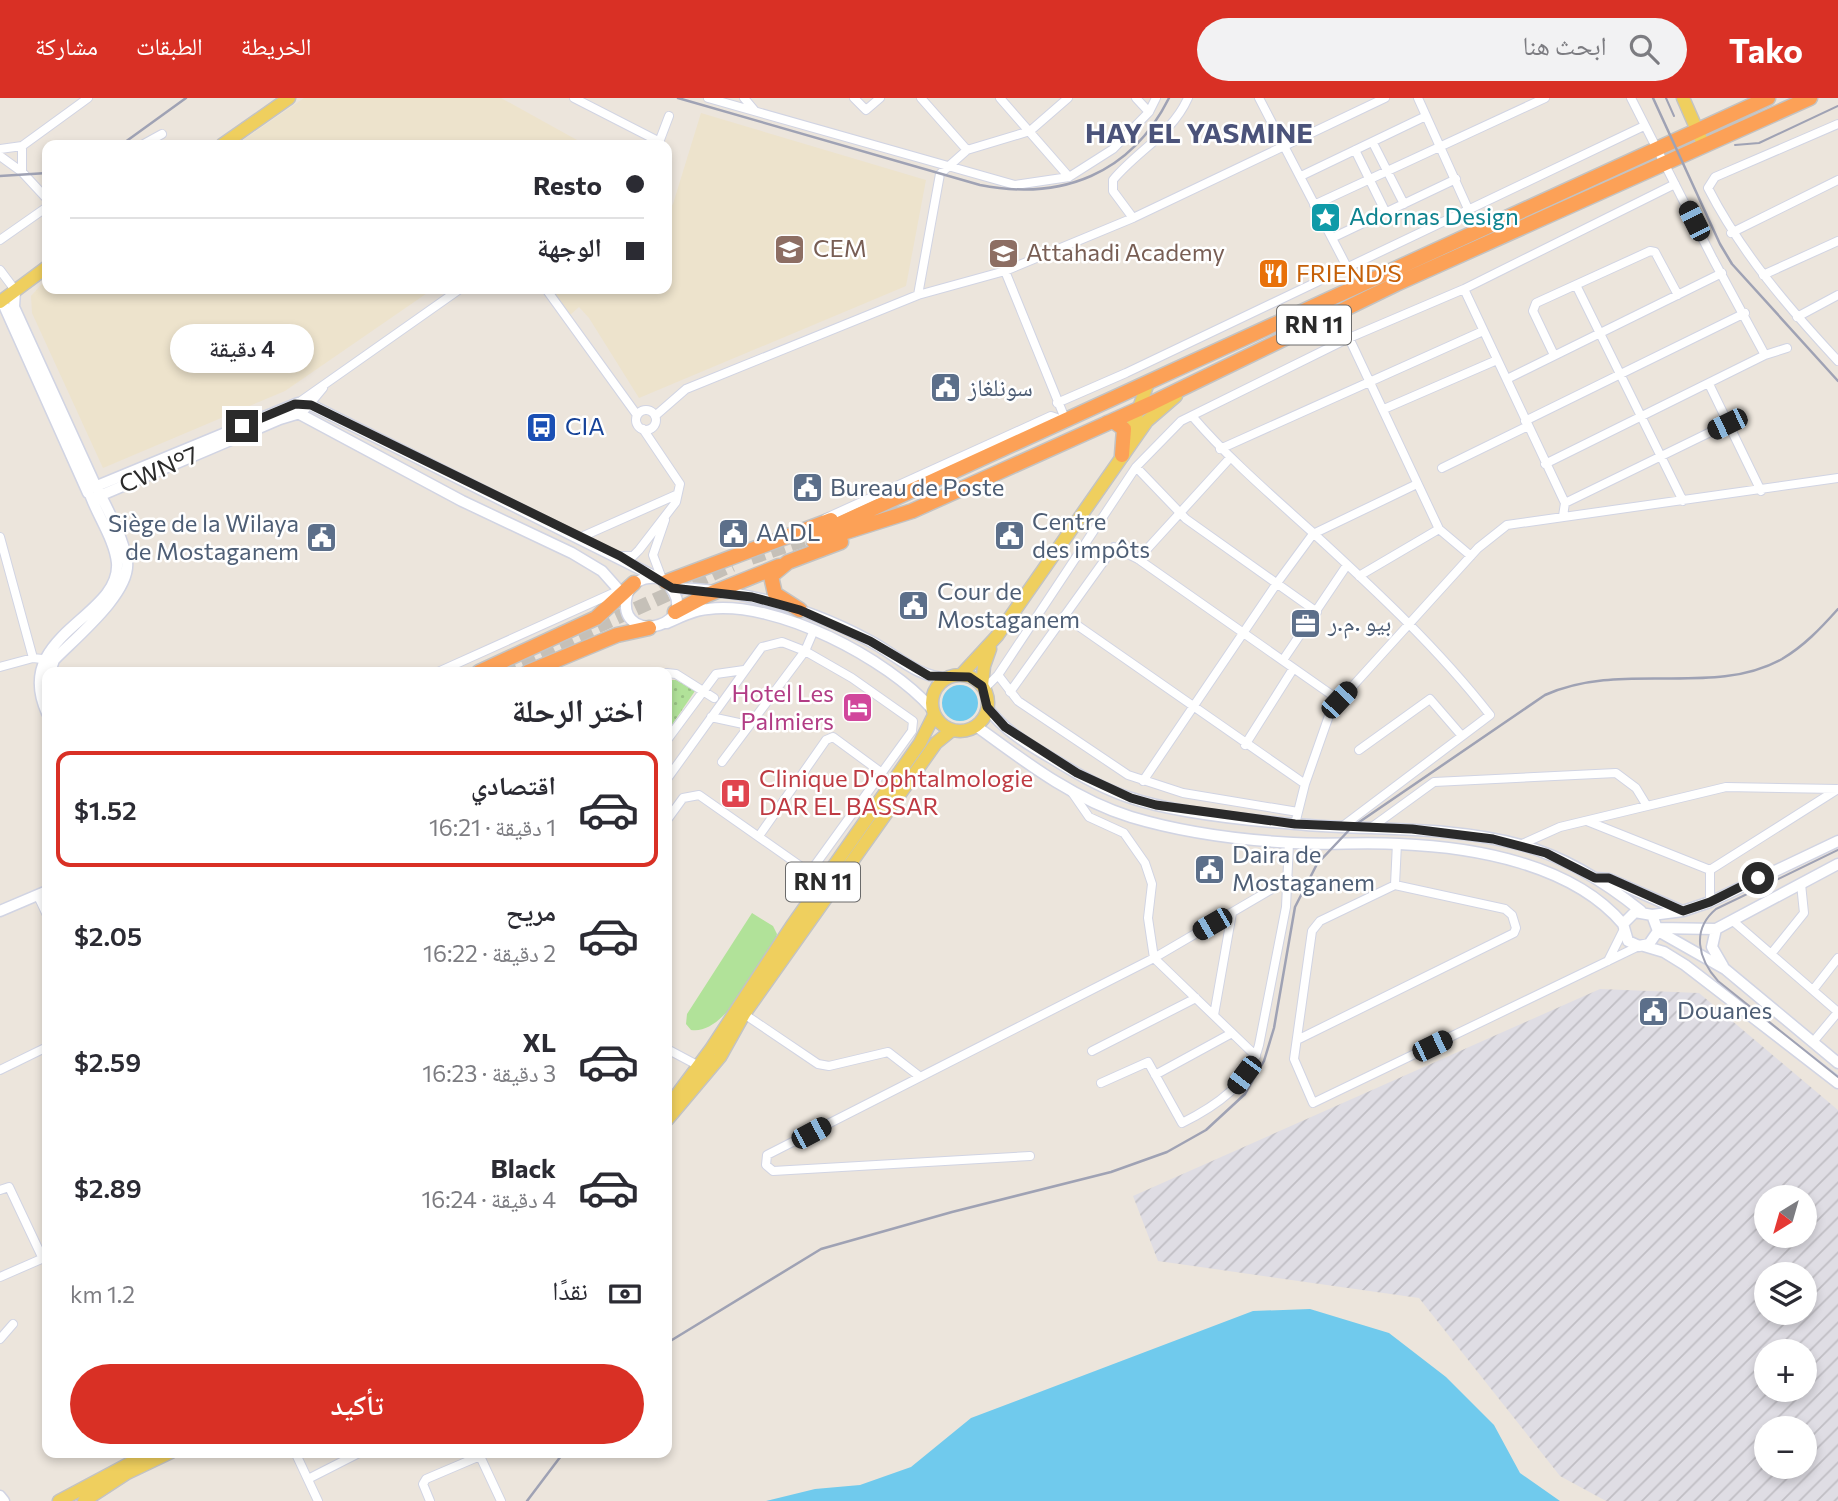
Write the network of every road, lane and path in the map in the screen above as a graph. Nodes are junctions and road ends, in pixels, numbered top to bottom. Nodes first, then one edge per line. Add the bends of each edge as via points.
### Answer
1 (88, 98) edge
2 (289, 98) edge
3 (574, 98) edge
4 (708, 98) edge
5 (744, 98) edge
6 (854, 98) edge
7 (880, 98) edge
8 (921, 98) edge
9 (1000, 98) edge
10 (1068, 98) edge
11 (1136, 98) edge
12 (1156, 98) edge
13 (1188, 98) edge
14 (1259, 98) edge
15 (1385, 98) edge
16 (1418, 98) edge
17 (1545, 98) edge
18 (1631, 98) edge
19 (1683, 98) edge
20 (1768, 98) edge
21 (1810, 98) edge
22 (755, 111) junction
23 (1149, 112) junction
24 (668, 116) dead end
25 (1426, 116) junction
26 (1838, 124) edge
27 (1644, 126) junction
28 (1030, 131) junction
29 (1698, 131) junction
30 (162, 134) dead end
31 (151, 140) edge
32 (229, 140) edge
33 (652, 140) edge
34 (660, 140) edge
35 (1373, 143) junction
36 (22, 146) junction
37 (1284, 146) junction
38 (1441, 146) junction
39 (1704, 146) junction
40 (0, 149) edge
41 (1656, 149) junction
42 (967, 150) junction
43 (1355, 150) junction
44 (0, 156) edge
45 (1665, 164) junction
46 (949, 168) junction
47 (1386, 171) junction
48 (22, 172) junction
49 (1301, 176) junction
50 (1069, 177) junction
51 (1456, 179) junction
52 (1368, 180) junction
53 (1838, 180) edge
54 (1675, 184) junction
55 (42, 194) edge
56 (1404, 204) junction
57 (1314, 205) junction
58 (42, 211) edge
59 (1469, 211) junction
60 (1386, 213) junction
61 (1133, 218) junction
62 (1731, 233) junction
63 (1332, 238) junction
64 (0, 240) edge
65 (1838, 241) edge
66 (1347, 267) junction
67 (0, 270) edge
68 (42, 271) edge
69 (1005, 271) junction
70 (1722, 273) junction
71 (1763, 275) junction
72 (1576, 285) junction
73 (1464, 289) junction
74 (15, 290) junction
75 (453, 294) edge
76 (550, 294) edge
77 (918, 295) junction
78 (1678, 295) junction
79 (1838, 295) edge
80 (1, 302) edge
81 (1745, 313) junction
82 (1797, 317) junction
83 (1483, 331) junction
84 (1601, 333) junction
85 (1349, 338) junction
86 (1787, 348) dead end
87 (1554, 355) junction
88 (1765, 355) junction
89 (1497, 360) junction
90 (1838, 361) edge
91 (1621, 375) junction
92 (1507, 379) junction
93 (1370, 381) junction
94 (1148, 383) junction
95 (1709, 383) junction
96 (1192, 384) junction
97 (1057, 402) junction
98 (1139, 408) junction
99 (1384, 410) junction
100 (300, 411) junction
101 (637, 415) junction
102 (655, 416) junction
103 (1192, 416) junction
104 (1640, 416) junction
105 (1066, 421) junction
106 (1102, 424) junction
107 (1526, 424) junction
108 (1727, 424) junction
109 (643, 429) junction
110 (1220, 449) junction
111 (1122, 455) junction
112 (1660, 457) junction
113 (1230, 458) junction
114 (1545, 464) junction
115 (1136, 467) junction
116 (1442, 468) dead end
117 (1838, 478) edge
118 (1417, 484) junction
119 (1761, 491) junction
120 (95, 492) junction
121 (676, 495) junction
122 (1682, 500) junction
123 (1565, 503) junction
124 (912, 511) junction
125 (1180, 513) junction
126 (1563, 516) junction
127 (666, 517) junction
128 (1439, 529) junction
129 (813, 534) junction
130 (1313, 534) junction
131 (0, 537) edge
132 (579, 538) junction
133 (620, 556) junction
134 (1471, 556) junction
135 (1138, 559) junction
136 (1347, 565) junction
137 (781, 566) junction
138 (1359, 576) junction
139 (665, 582) junction
140 (1277, 583) junction
141 (626, 591) junction
142 (718, 591) junction
143 (800, 610) junction
144 (675, 612) junction
145 (1317, 612) junction
146 (1064, 616) junction
147 (665, 624) junction
148 (1410, 624) junction
149 (649, 628) junction
150 (814, 630) junction
151 (1245, 634) junction
152 (997, 636) junction
153 (805, 651) junction
154 (44, 659) junction
155 (1283, 660) junction
156 (0, 667) edge
157 (42, 667) edge
158 (42, 667) edge
159 (48, 667) edge
160 (450, 667) edge
161 (490, 667) edge
162 (540, 667) edge
163 (1293, 669) junction
164 (744, 670) junction
165 (672, 674) edge
166 (961, 675) junction
167 (998, 675) junction
168 (947, 678) junction
169 (983, 688) junction
170 (703, 690) junction
171 (1010, 692) junction
172 (42, 696) edge
173 (714, 698) dead end
174 (1339, 700) junction
175 (987, 707) junction
176 (1194, 707) junction
177 (933, 712) junction
178 (711, 717) junction
179 (748, 725) junction
180 (976, 726) junction
181 (952, 730) junction
182 (672, 733) edge
183 (1462, 736) junction
184 (1245, 744) junction
185 (1359, 750) dead end
186 (722, 762) dead end
187 (672, 772) edge
188 (882, 773) junction
189 (1143, 781) junction
190 (1305, 784) junction
191 (1838, 789) edge
192 (1071, 791) junction
193 (1647, 806) junction
194 (1298, 812) junction
195 (672, 813) edge
196 (1587, 821) junction
197 (1295, 824) junction
198 (1343, 826) junction
199 (1372, 827) junction
200 (759, 836) junction
201 (1838, 841) edge
202 (1289, 843) junction
203 (1397, 844) junction
204 (1520, 845) junction
205 (1838, 864) edge
206 (1710, 870) junction
207 (810, 872) junction
208 (1289, 878) junction
209 (1595, 878) junction
210 (823, 882) junction
211 (1801, 884) junction
212 (1395, 885) junction
213 (42, 893) edge
214 (1642, 895) junction
215 (1710, 902) junction
216 (0, 911) edge
217 (1683, 911) junction
218 (1647, 912) junction
219 (1232, 913) junction
220 (1733, 921) junction
221 (1623, 927) junction
222 (1658, 929) junction
223 (1716, 929) junction
224 (1642, 946) junction
225 (1771, 954) junction
226 (1154, 958) junction
227 (1838, 958) edge
228 (1606, 964) junction
229 (1725, 969) junction
230 (1812, 989) junction
231 (1196, 998) junction
232 (1838, 1012) edge
233 (744, 1014) junction
234 (1213, 1014) junction
235 (1232, 1033) junction
236 (1297, 1040) junction
237 (1813, 1042) junction
238 (42, 1049) edge
239 (1092, 1051) dead end
240 (672, 1052) edge
241 (1256, 1056) junction
242 (1838, 1063) edge
243 (699, 1066) junction
244 (0, 1070) edge
245 (1155, 1075) junction
246 (919, 1076) junction
247 (1101, 1083) dead end
248 (1838, 1083) edge
249 (672, 1102) edge
250 (672, 1114) edge
251 (1030, 1156) dead end
252 (0, 1190) edge
253 (42, 1252) edge
254 (42, 1259) edge
255 (0, 1276) edge
256 (13, 1324) dead end
257 (0, 1339) edge
258 (298, 1458) edge
259 (349, 1458) edge
260 (471, 1458) edge
261 (481, 1458) edge
262 (137, 1460) edge
263 (308, 1479) junction
264 (0, 1496) edge
265 (4, 1501) edge
266 (59, 1501) edge
267 (84, 1501) edge
268 (318, 1501) edge
269 (430, 1501) edge
270 (501, 1501) edge

1 - 36 street
2 - 32 main road
3 - 33 street
4 - 22 street
5 - 22 street
6 - 7 street via 866,110
8 - 42 street
9 - 28 street
10 - 28 street
11 - 23 street
12 - 23 street
13 - 61 street via 1168,130 1113,180 1113,191
14 - 37 street
15 - 37 street
16 - 25 street
17 - 38 street
18 - 27 street
19 - 29 main road
20 - 29 highway, RN 11
21 - 39 highway, RN 11
22 - 46 street
23 - 50 street via 1113,149
24 - 34 street
25 - 35 street
25 - 38 street
26 - 62 street via 1710,181 1708,188
27 - 41 street
27 - 59 street
28 - 42 street
28 - 50 street
29 - 39 main road
29 - 41 highway, RN 11
30 - 31 street
35 - 43 street
35 - 47 street
36 - 40 street
36 - 48 street
37 - 49 street
37 - 61 street
38 - 47 street
38 - 51 street
39 - 45 highway, RN 11
41 - 45 street
41 - 94 highway, RN 11
42 - 46 street
43 - 49 street
43 - 52 street
44 - 48 street
45 - 54 street
45 - 96 highway, RN 11 via 1396,284
46 - 50 street via 1016,185
46 - 77 street via 940,174
47 - 52 street
47 - 56 street
48 - 55 street
49 - 57 street
51 - 56 street
51 - 59 street
52 - 57 street
52 - 60 street
53 - 62 street
54 - 70 street
54 - 73 street
56 - 60 street
57 - 63 street
58 - 64 street
59 - 66 street
60 - 63 street
61 - 69 street
62 - 71 street
63 - 66 street
65 - 71 street
66 - 97 street
67 - 74 street
68 - 74 main road
69 - 77 street
69 - 97 street
70 - 78 street
70 - 81 street
71 - 82 street
72 - 78 street via 1653,251
72 - 84 street
72 - 87 street via 1534,306
73 - 83 street
73 - 85 street
74 - 80 main road
74 - 120 main road via 14,307
75 - 100 street via 327,383
76 - 101 street
77 - 102 street via 685,389
78 - 84 street
79 - 82 street
80 - 120 main road, CWN°7
81 - 88 street
81 - 91 street
82 - 90 street
83 - 89 street
83 - 93 street
84 - 87 street
84 - 91 street
85 - 93 street
85 - 103 street
86 - 88 street
87 - 92 street
88 - 95 street
89 - 92 street
89 - 99 street
91 - 104 street
91 - 107 street
92 - 107 street
93 - 99 street
93 - 110 street
94 - 98 main road
94 - 105 highway, RN 11
95 - 104 street
95 - 108 street
96 - 98 highway, RN 11
96 - 111 main road via 1147,421
97 - 105 street
98 - 106 highway, RN 11
98 - 111 main road
99 - 118 street
100 - 120 main road, CWN°7
100 - 132 main road
100 - 141 main road via 572,553
101 - 102 street via 644,410
101 - 109 street via 637,424
102 - 109 street via 654,427
103 - 110 street
103 - 115 street via 1160,439
104 - 112 street
104 - 114 street
105 - 129 highway, RN 11
105 - 129 street via 1051,416 888,487
106 - 111 highway via 1114,421 1124,429
106 - 124 highway, RN 11
107 - 114 street
107 - 116 street
108 - 112 street
108 - 119 street
109 - 121 street via 680,484
110 - 113 street
111 - 152 main road
112 - 122 street
112 - 123 street
113 - 125 street
113 - 130 street
114 - 123 street
115 - 125 street
115 - 167 street
117 - 119 street
118 - 128 street
118 - 130 street
119 - 122 street
120 - 154 main road via 115,554 116,572 108,590
121 - 127 street
121 - 132 street
122 - 126 street
123 - 126 street
124 - 129 highway, RN 11
124 - 137 highway
125 - 135 street
125 - 140 street
126 - 134 street via 1507,525
127 - 133 street via 633,556
127 - 139 street via 653,555
128 - 134 street
128 - 138 street
129 - 139 highway
130 - 136 street
130 - 140 street
131 - 154 street
132 - 133 main road
133 - 139 main road
134 - 148 street
135 - 146 street via 1114,547
135 - 151 street
136 - 138 street
136 - 145 street
137 - 142 highway
137 - 143 highway via 771,576 772,587 779,598
138 - 148 street
139 - 141 main road via 641,579
139 - 142 main road
139 - 144 main road via 676,596
140 - 145 street
140 - 151 street
141 - 149 main road via 629,615
141 - 160 street
141 - 161 highway via 596,618
142 - 143 main road
142 - 144 highway
143 - 168 main road via 870,641 922,673
144 - 147 main road
145 - 155 street
146 - 171 street
146 - 176 street
147 - 149 main road
147 - 150 main road via 699,610 729,608
148 - 174 street
148 - 183 street via 1490,715
149 - 162 highway via 617,635
150 - 153 street
150 - 177 main road via 875,662 915,690
151 - 155 street
151 - 176 street
152 - 166 main road
152 - 169 main road via 984,666
153 - 164 street via 772,642 762,647
153 - 179 street
153 - 188 street via 913,721 912,732
154 - 156 street
154 - 157 main road
154 - 159 main road
155 - 163 street
158 - 172 main road via 38,683
163 - 174 street
163 - 184 street
164 - 170 street via 720,671
164 - 178 street
165 - 170 street
166 - 168 main road
166 - 169 main road
167 - 169 street
167 - 171 street
168 - 177 main road via 933,694
169 - 175 main road
170 - 173 street
170 - 182 street
171 - 189 street via 1117,769
174 - 190 street via 1331,709
175 - 180 main road
175 - 197 main road via 1005,727 1047,756 1107,789 1156,805
176 - 184 street
176 - 189 street
177 - 181 main road
177 - 210 main road, RN 11 via 920,743
178 - 179 street
178 - 187 street
179 - 186 street
180 - 181 main road
180 - 192 main road
181 - 233 main road, RN 11 via 936,743
183 - 185 street via 1430,699
183 - 198 street
184 - 190 street
188 - 200 street via 833,737 826,740
188 - 207 street
189 - 194 street via 1182,793
190 - 194 street
191 - 193 street via 1726,786
191 - 206 street
192 - 202 main road via 1139,819
192 - 226 street via 1089,817 1124,833 1145,863 1152,884 1148,918
193 - 196 street
193 - 199 street via 1636,788 1616,773 1434,782
194 - 197 street
195 - 200 street via 683,798 694,794
196 - 204 street
196 - 206 street
197 - 198 main road
198 - 199 main road
199 - 204 main road via 1466,834
200 - 207 street
201 - 215 main road
202 - 203 main road
202 - 208 street
203 - 212 street
203 - 221 main road via 1472,851 1525,866 1595,898
204 - 209 main road
205 - 211 main road
206 - 215 street
207 - 210 street
208 - 219 street
208 - 241 street
209 - 214 main road via 1609,878
209 - 218 main road
210 - 243 main road, RN 11
211 - 220 main road
211 - 225 street via 1804,913
212 - 236 street via 1320,921 1312,931
212 - 236 street via 1505,909 1516,928 1514,933
213 - 216 main road
214 - 217 main road
214 - 218 main road
215 - 217 main road
217 - 218 main road
218 - 221 main road via 1630,914
218 - 222 main road
219 - 226 street
219 - 234 street
220 - 223 main road
220 - 225 street
221 - 224 main road via 1628,941
221 - 228 street
222 - 223 main road
222 - 224 main road via 1654,940
222 - 229 main road
223 - 229 main road via 1712,947
224 - 228 street
224 - 248 main road via 1685,965
225 - 230 street
226 - 231 street
226 - 246 street
227 - 230 street
228 - 236 street via 1313,1103 1294,1059
229 - 237 main road
230 - 232 street
231 - 234 street
231 - 239 street
232 - 237 street
233 - 246 street via 818,1064 829,1066 888,1052
233 - 250 main road, RN 11 via 720,1057
234 - 235 street
235 - 241 street
235 - 245 street
237 - 242 main road
238 - 244 street
240 - 243 street
241 - 245 street via 1216,1106 1182,1123
243 - 249 main road, RN 11
245 - 247 street via 1148,1062
246 - 251 street via 768,1155 766,1165 773,1171
252 - 253 street via 9,1187
254 - 255 street
256 - 257 street
258 - 263 street
259 - 263 street
260 - 269 street via 426,1479 422,1484
261 - 270 street
262 - 266 main road
262 - 267 main road via 127,1473
263 - 268 street
264 - 265 main road

